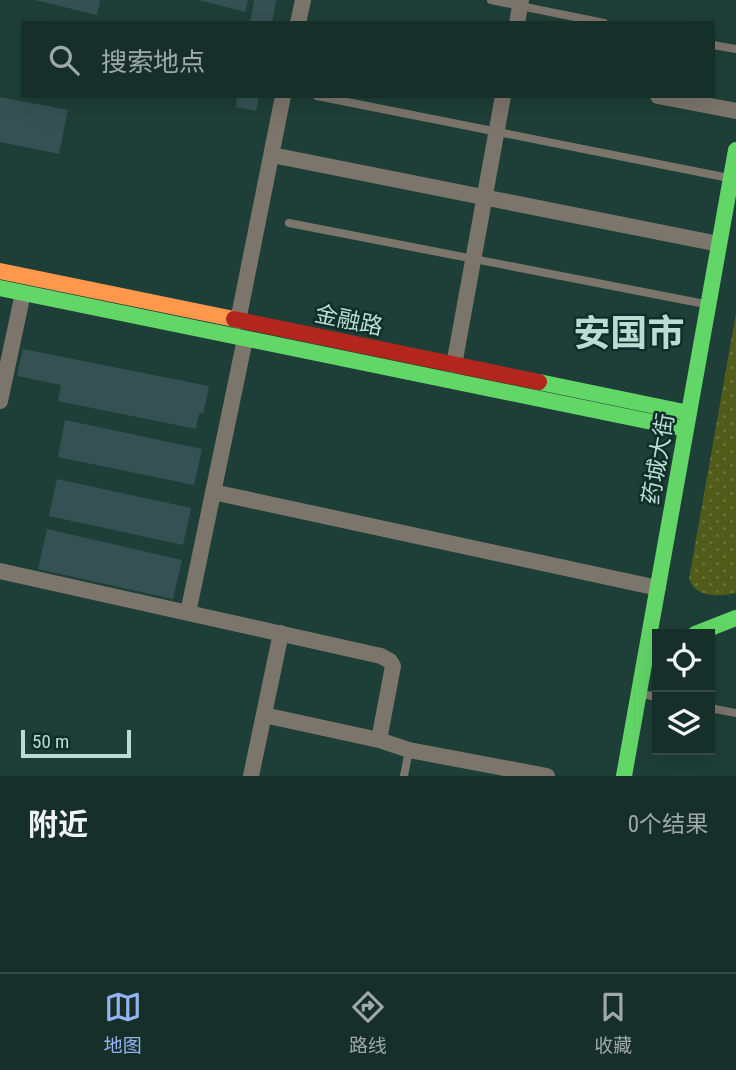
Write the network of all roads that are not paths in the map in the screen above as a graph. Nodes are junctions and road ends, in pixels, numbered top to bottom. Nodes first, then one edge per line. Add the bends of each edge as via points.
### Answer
1 (303, 0) edge
2 (491, 0) edge
3 (520, 3) edge
4 (298, 21) edge
5 (517, 21) edge
6 (596, 21) edge
7 (715, 45) edge
8 (736, 49) edge
9 (283, 98) edge
10 (327, 98) edge
11 (503, 98) edge
12 (668, 98) edge
13 (736, 111) edge
14 (497, 132) junction
15 (736, 150) edge
16 (271, 155) junction
17 (731, 178) junction
18 (484, 197) junction
19 (730, 222) edge
20 (289, 223) dead end
21 (719, 244) junction
22 (473, 259) junction
23 (0, 271) edge
24 (0, 288) edge
25 (23, 293) junction
26 (708, 305) junction
27 (238, 321) junction
28 (245, 339) junction
29 (454, 365) junction
30 (0, 401) edge
31 (688, 421) junction
32 (213, 492) junction
33 (0, 571) edge
34 (658, 588) junction
35 (188, 613) junction
36 (736, 618) edge
37 (654, 629) edge
38 (708, 629) edge
39 (281, 633) junction
40 (652, 644) edge
41 (639, 694) junction
42 (652, 696) edge
43 (715, 709) edge
44 (736, 713) edge
45 (264, 715) junction
46 (379, 740) junction
47 (409, 750) junction
48 (495, 771) edge
49 (251, 776) edge
50 (404, 776) edge
51 (547, 776) edge
52 (624, 776) edge

1 - 4 street
2 - 3 lane
3 - 5 street
3 - 6 lane
7 - 8 lane
9 - 16 street
10 - 14 lane
11 - 14 street
12 - 13 street
14 - 17 lane
14 - 18 street
15 - 17 main road, 药城大街
16 - 18 street
16 - 27 street
17 - 19 main road, 药城大街
18 - 21 street
18 - 22 street
19 - 21 main road, 药城大街
20 - 22 lane
21 - 26 main road, 药城大街
22 - 26 lane
22 - 29 street
23 - 27 main road, 金融路
24 - 25 main road, 金融路
25 - 28 main road, 金融路
25 - 30 street
26 - 31 main road, 药城大街
27 - 29 main road, 金融路
28 - 31 main road, 金融路
28 - 32 street
29 - 31 main road, 金融路
31 - 34 main road, 药城大街
32 - 34 street
32 - 35 street
33 - 35 street
34 - 37 main road, 药城大街
35 - 39 street
36 - 38 main road
39 - 45 street
39 - 46 street via 390,661 393,666
40 - 41 main road, 药城大街
41 - 42 lane
41 - 52 main road, 药城大街
43 - 44 lane
45 - 46 street
45 - 49 street
46 - 47 street
47 - 48 street
47 - 50 lane
48 - 51 street

